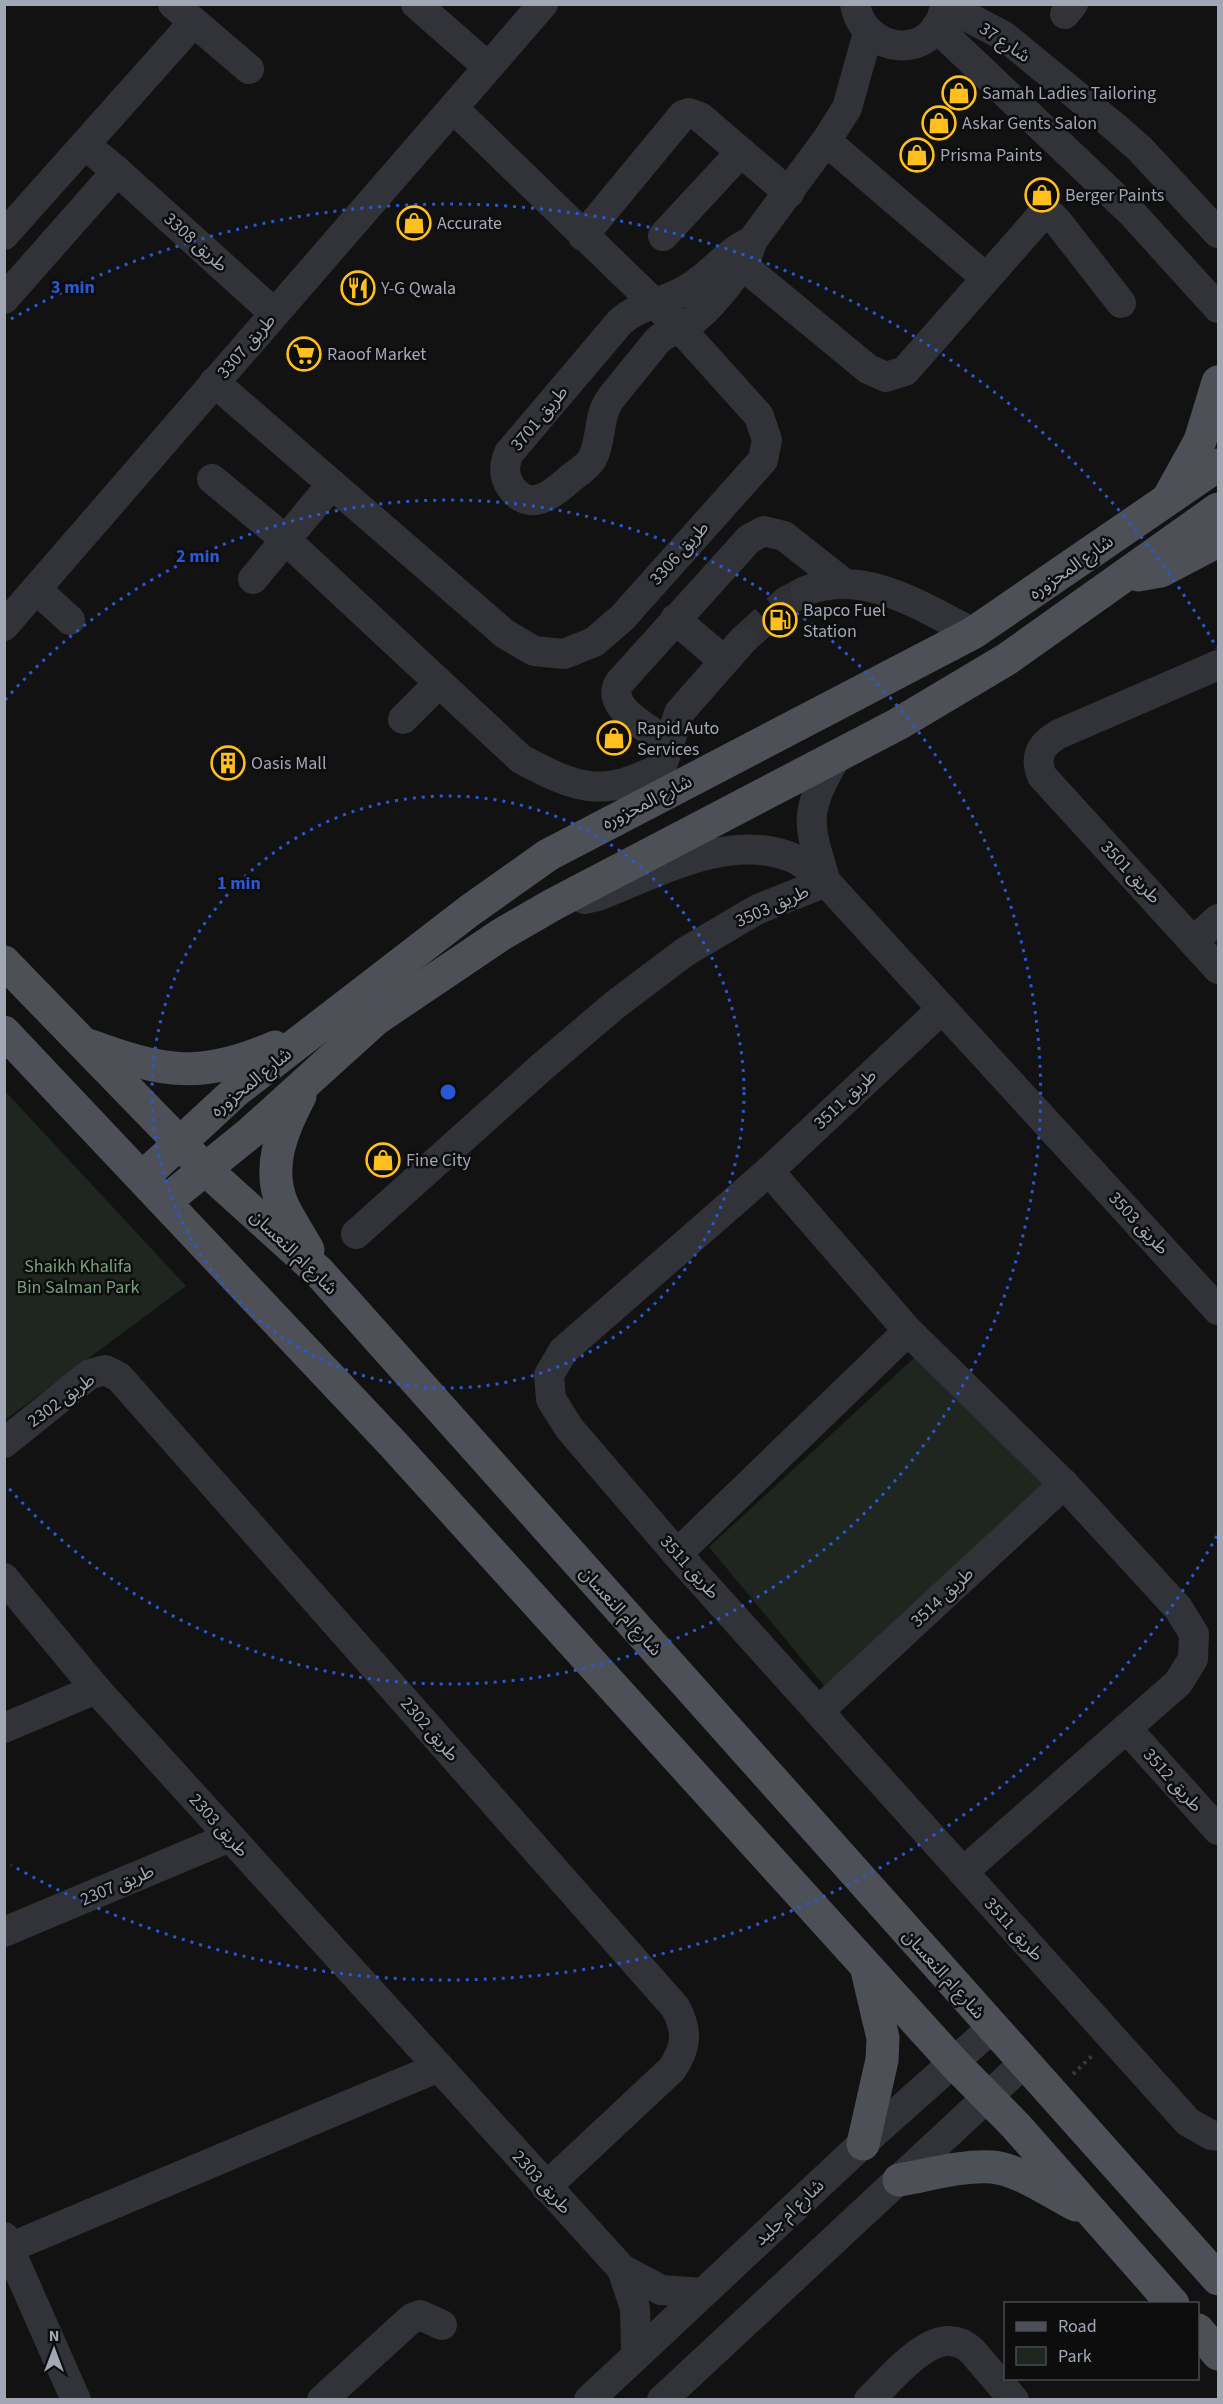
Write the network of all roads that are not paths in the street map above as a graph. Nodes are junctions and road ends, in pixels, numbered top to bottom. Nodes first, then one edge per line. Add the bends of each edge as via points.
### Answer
1 (416, 4) edge
2 (543, 4) edge
3 (855, 4) edge
4 (942, 12) edge
5 (183, 14) edge
6 (868, 33) junction
7 (488, 67) junction
8 (249, 69) dead end
9 (454, 109) junction
10 (826, 141) junction
11 (85, 145) junction
12 (741, 152) junction
13 (117, 171) junction
14 (789, 193) junction
15 (1218, 233) edge
16 (4, 235) edge
17 (583, 236) junction
18 (663, 236) dead end
19 (4, 244) edge
20 (747, 253) junction
21 (32, 268) junction
22 (986, 278) junction
23 (4, 298) edge
24 (652, 303) junction
25 (1121, 303) dead end
26 (1218, 308) edge
27 (274, 313) junction
28 (679, 327) junction
29 (214, 381) junction
30 (1218, 382) edge
31 (1218, 465) edge
32 (212, 479) dead end
33 (332, 484) junction
34 (1168, 498) junction
35 (1218, 509) edge
36 (286, 540) junction
37 (1218, 541) edge
38 (1121, 576) junction
39 (253, 579) dead end
40 (845, 584) junction
41 (36, 589) junction
42 (805, 591) tunnel mouth
43 (675, 619) junction
44 (70, 620) dead end
45 (4, 626) edge
46 (974, 633) junction
47 (1218, 665) edge
48 (439, 683) junction
49 (404, 719) dead end
50 (835, 759) junction
51 (663, 769) junction
52 (762, 851) junction
53 (826, 882) junction
54 (554, 904) junction
55 (758, 909) junction
56 (1218, 919) edge
57 (1194, 941) junction
58 (4, 962) edge
59 (1218, 969) edge
60 (942, 1009) junction
61 (318, 1028) junction
62 (4, 1032) edge
63 (86, 1044) junction
64 (309, 1079) junction
65 (180, 1143) junction
66 (204, 1168) junction
67 (769, 1171) junction
68 (143, 1177) junction
69 (166, 1201) junction
70 (356, 1234) dead end
71 (319, 1272) junction
72 (1218, 1310) edge
73 (908, 1331) junction
74 (4, 1443) edge
75 (1064, 1484) junction
76 (677, 1554) junction
77 (4, 1578) edge
78 (1206, 1664) edge
79 (96, 1689) junction
80 (819, 1711) junction
81 (4, 1728) edge
82 (1128, 1730) junction
83 (1218, 1830) edge
84 (230, 1837) junction
85 (963, 1872) junction
86 (4, 1932) edge
87 (866, 1966) junction
88 (992, 2028) junction
89 (954, 2063) junction
90 (1024, 2063) junction
91 (439, 2067) junction
92 (986, 2096) junction
93 (1218, 2136) edge
94 (862, 2144) junction
95 (899, 2180) junction
96 (546, 2187) junction
97 (1089, 2211) junction
98 (7, 2243) edge
99 (622, 2269) junction
100 (1218, 2279) edge
101 (702, 2293) junction
102 (1171, 2302) edge
103 (442, 2325) dead end
104 (1199, 2332) edge
105 (636, 2353) junction
106 (1218, 2354) edge
107 (76, 2400) edge
108 (322, 2400) edge
109 (589, 2400) edge
110 (662, 2400) edge
111 (869, 2400) edge
112 (1014, 2400) edge

1 - 7 street
2 - 7 street, طريق 3307
3 - 6 street
4 - 6 street via 921,41 899,46
4 - 15 street, شارع 37 via 1004,36 1140,149
4 - 26 street
5 - 8 street
5 - 11 street
6 - 10 street, طريق 3701 via 847,108
7 - 9 street, طريق 3307
9 - 17 street, طريق 3306
9 - 27 street, طريق 3307
10 - 14 street, طريق 3701
10 - 22 street
11 - 13 street, طريق 3308
11 - 16 street
12 - 14 street
12 - 17 street via 696,114 683,115
12 - 18 street
13 - 21 street
13 - 27 street, طريق 3308
14 - 20 street, طريق 3701
17 - 24 street, طريق 3306
19 - 21 street
20 - 22 street via 876,375 896,376 912,364
20 - 24 street, طريق 3701 via 730,254 695,284
20 - 28 street, طريق 3701 via 701,314
21 - 23 street
22 - 25 street via 1036,220 1047,216 1058,221
24 - 28 street, طريق 3306
24 - 28 street, طريق 3701 via 620,322 509,453 504,465 506,478 522,498 548,498 591,461 597,449 600,420 611,398 658,340
27 - 29 street, طريق 3307
28 - 33 street, طريق 3306 via 759,416 767,440 763,460 622,618 594,642 564,654 534,651 505,634
29 - 33 street, طريق 3306
29 - 41 street, طريق 3307
30 - 34 main road via 1200,441
31 - 34 main road, شارع المحزوره
32 - 36 street
33 - 36 street
34 - 46 main road, شارع المحزوره
35 - 38 main road, شارع المحزوره
36 - 39 street
36 - 48 street
37 - 38 main road via 1161,571
38 - 50 main road, شارع المحزوره via 1007,658
40 - 42 street
40 - 43 street via 784,536 764,531 749,539
40 - 46 street via 896,593
41 - 44 street
41 - 45 street, طريق 3307
43 - 51 street via 615,690 615,698
43 - 51 street via 734,651 679,713
46 - 51 main road, شارع المحزوره via 759,746
47 - 57 street, طريق 3501 via 1048,741 1037,759 1042,776
48 - 49 street
48 - 51 street via 521,759 557,778 595,788 632,783
50 - 53 street via 816,793 812,809 812,836
50 - 54 main road, شارع المحزوره
51 - 61 main road, شارع المحزوره
52 - 53 street via 793,858
52 - 54 street via 735,850 702,857 598,896
52 - 55 street via 774,861 781,878 773,895
53 - 55 street, طريق 3503
53 - 60 street, طريق 3503
54 - 64 main road, شارع المحزوره via 502,934 376,1019
55 - 70 street, طريق 3503 via 685,952 616,1004
56 - 57 street
57 - 59 street, طريق 3501
58 - 63 main road, شارع ام النعسان
60 - 67 street, طريق 3511
60 - 72 street, طريق 3503
61 - 63 main road via 226,1066 183,1070 145,1063
61 - 65 main road, شارع المحزوره via 237,1090
62 - 68 main road
63 - 65 main road, شارع ام النعسان
64 - 66 main road, شارع المحزوره via 250,1133
64 - 71 main road via 282,1129 275,1176 284,1208
65 - 66 main road, شارع ام النعسان
65 - 68 main road, شارع المحزوره
66 - 69 main road, شارع المحزوره
66 - 71 main road, شارع ام النعسان
67 - 73 street
67 - 76 street, طريق 3511 via 563,1351 549,1375 551,1400 569,1428
68 - 69 main road
69 - 87 main road via 393,1444
71 - 88 main road, شارع ام النعسان
73 - 75 street
73 - 76 street
74 - 96 street, طريق 2302 via 90,1374 105,1370 119,1377 675,2007 683,2022 685,2039 682,2055 672,2070
75 - 78 street via 1178,1608
75 - 80 street, طريق 3514
76 - 80 street, طريق 3511
77 - 79 street, طريق 2303
78 - 82 street via 1178,1683
79 - 81 street
79 - 84 street, طريق 2303
80 - 85 street, طريق 3511
82 - 83 street, طريق 3512
82 - 85 street
84 - 86 street, طريق 2307
84 - 91 street, طريق 2303
85 - 93 street, طريق 3511 via 1188,2122
87 - 89 main road
87 - 94 main road via 883,2038 882,2060
88 - 89 street, شارع ام جليد
88 - 90 main road, شارع ام النعسان
89 - 92 main road
89 - 94 street, شارع ام جليد
90 - 92 street
90 - 100 main road, شارع ام النعسان
91 - 96 street, طريق 2303
91 - 98 street
92 - 95 street
92 - 97 main road
94 - 101 street, شارع ام جليد
95 - 97 main road via 993,2168 1020,2175
95 - 110 street
96 - 99 street, طريق 2303
97 - 102 main road
98 - 107 street
99 - 101 street, طريق 2303 via 661,2290
99 - 105 street, طريق 2303 via 635,2308
101 - 105 street, شارع ام جليد
103 - 108 street via 420,2315 412,2318
104 - 106 main road
105 - 109 street, شارع ام جليد
111 - 112 street via 927,2347 950,2339 966,2345

